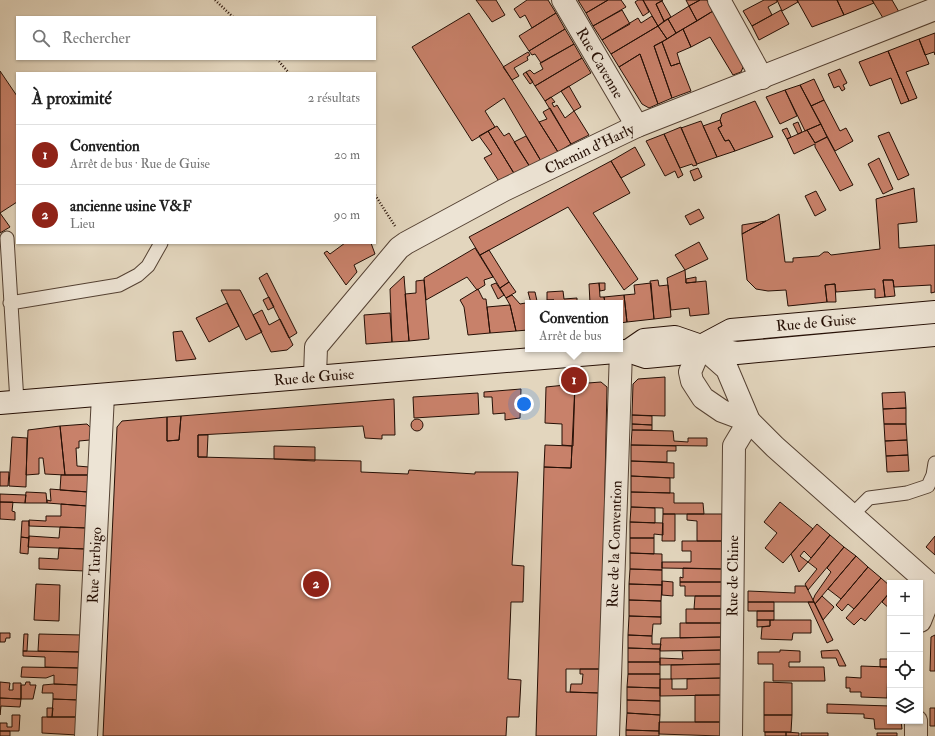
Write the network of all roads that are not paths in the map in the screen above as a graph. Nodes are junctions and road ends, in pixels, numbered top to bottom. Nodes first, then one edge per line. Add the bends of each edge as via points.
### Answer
1 (564, 0) edge
2 (719, 0) edge
3 (935, 9) edge
4 (762, 78) junction
5 (638, 126) junction
6 (7, 238) dead end
7 (160, 244) edge
8 (10, 303) junction
9 (935, 312) edge
10 (5, 318) edge
11 (935, 335) edge
12 (701, 346) junction
13 (624, 351) joint
14 (612, 352) edge
15 (315, 376) junction
16 (103, 395) junction
17 (8, 403) edge
18 (749, 421) junction
19 (935, 463) edge
20 (852, 515) junction
21 (935, 589) edge
22 (935, 593) edge
23 (922, 616) edge
24 (916, 724) edge
25 (86, 736) edge
26 (608, 736) edge
27 (732, 736) edge
28 (916, 736) edge

1 - 5 street, Rue Cavenne
2 - 4 street
3 - 4 street, Chemin d'Harly
4 - 5 street, Chemin d'Harly
5 - 15 street, Chemin d'Harly via 504,190 399,248 316,347
6 - 8 lane
7 - 8 lane via 148,266 138,275 119,285
8 - 10 lane
9 - 12 street, Rue de Guise via 731,330
10 - 17 lane
11 - 12 street, Rue de Guise via 736,353
12 - 13 street, Rue de Guise via 678,354 646,357
12 - 18 street via 727,369
12 - 18 street via 690,372 692,381 703,398 722,411
13 - 26 street, Rue de la Convention
14 - 15 street, Rue de Guise
15 - 16 street, Rue de Guise
16 - 17 street, Rue de Guise
16 - 25 street, Rue Turbigo
18 - 20 street
18 - 27 street, Rue de Chine via 734,446
19 - 20 lane via 928,486 907,493 869,498
20 - 21 street
22 - 23 street via 928,601
24 - 28 street

